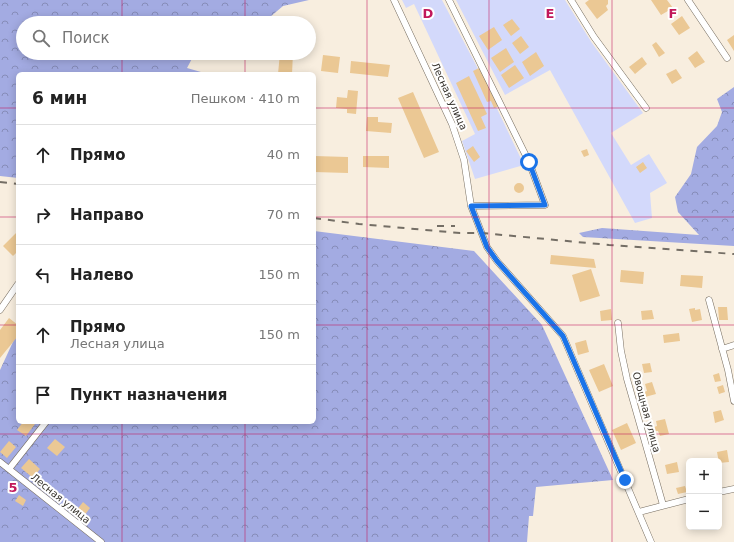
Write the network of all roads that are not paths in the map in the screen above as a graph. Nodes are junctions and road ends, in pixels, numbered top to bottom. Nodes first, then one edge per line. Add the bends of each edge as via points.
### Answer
1 (394, 0) edge
2 (449, 0) edge
3 (570, 0) edge
4 (688, 0) edge
5 (727, 58) dead end
6 (646, 108) dead end
7 (471, 206) junction
8 (16, 287) edge
9 (709, 300) dead end
10 (0, 310) edge
11 (618, 323) dead end
12 (734, 346) edge
13 (722, 349) junction
14 (734, 401) edge
15 (44, 424) edge
16 (0, 462) edge
17 (9, 469) junction
18 (734, 489) edge
19 (722, 491) edge
20 (686, 500) edge
21 (664, 506) junction
22 (639, 512) junction
23 (101, 542) edge
24 (652, 542) edge

1 - 7 street, Лесная улица via 452,124 464,160
2 - 7 street via 529,162 545,205
3 - 6 street
4 - 5 street
7 - 22 street, Лесная улица via 487,247 563,336
8 - 10 street
9 - 13 street
11 - 21 street, Овощная улица via 627,379
12 - 13 street
13 - 14 street
15 - 17 street
16 - 17 street, Лесная улица
17 - 23 street, Лесная улица
18 - 19 street
20 - 21 street
21 - 22 street
22 - 24 street

